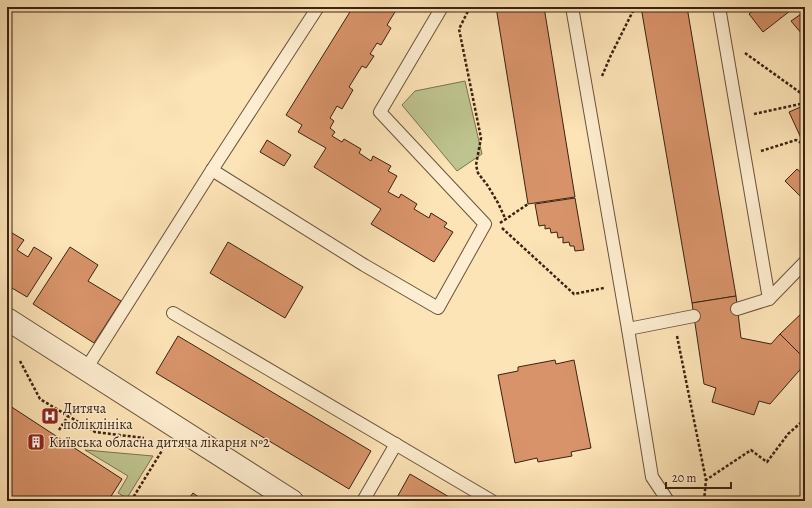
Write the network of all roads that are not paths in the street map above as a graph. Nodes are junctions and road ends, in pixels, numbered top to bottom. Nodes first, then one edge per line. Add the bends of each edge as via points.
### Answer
1 (318, 7) edge
2 (442, 7) edge
3 (572, 7) edge
4 (719, 7) edge
5 (212, 170) junction
6 (805, 262) edge
7 (769, 299) junction
8 (738, 309) dead end
9 (173, 313) dead end
10 (694, 316) dead end
11 (7, 319) edge
12 (628, 329) junction
13 (86, 369) junction
14 (396, 444) junction
15 (292, 501) edge
16 (363, 501) edge
17 (492, 501) edge
18 (668, 501) edge

1 - 5 lane
2 - 5 lane via 380,112 485,224 438,308
3 - 12 lane
4 - 7 lane
5 - 13 lane
6 - 7 lane
7 - 8 lane
9 - 14 lane
10 - 12 lane
11 - 13 street
12 - 18 lane via 652,477
13 - 15 street
14 - 16 lane
14 - 17 lane

